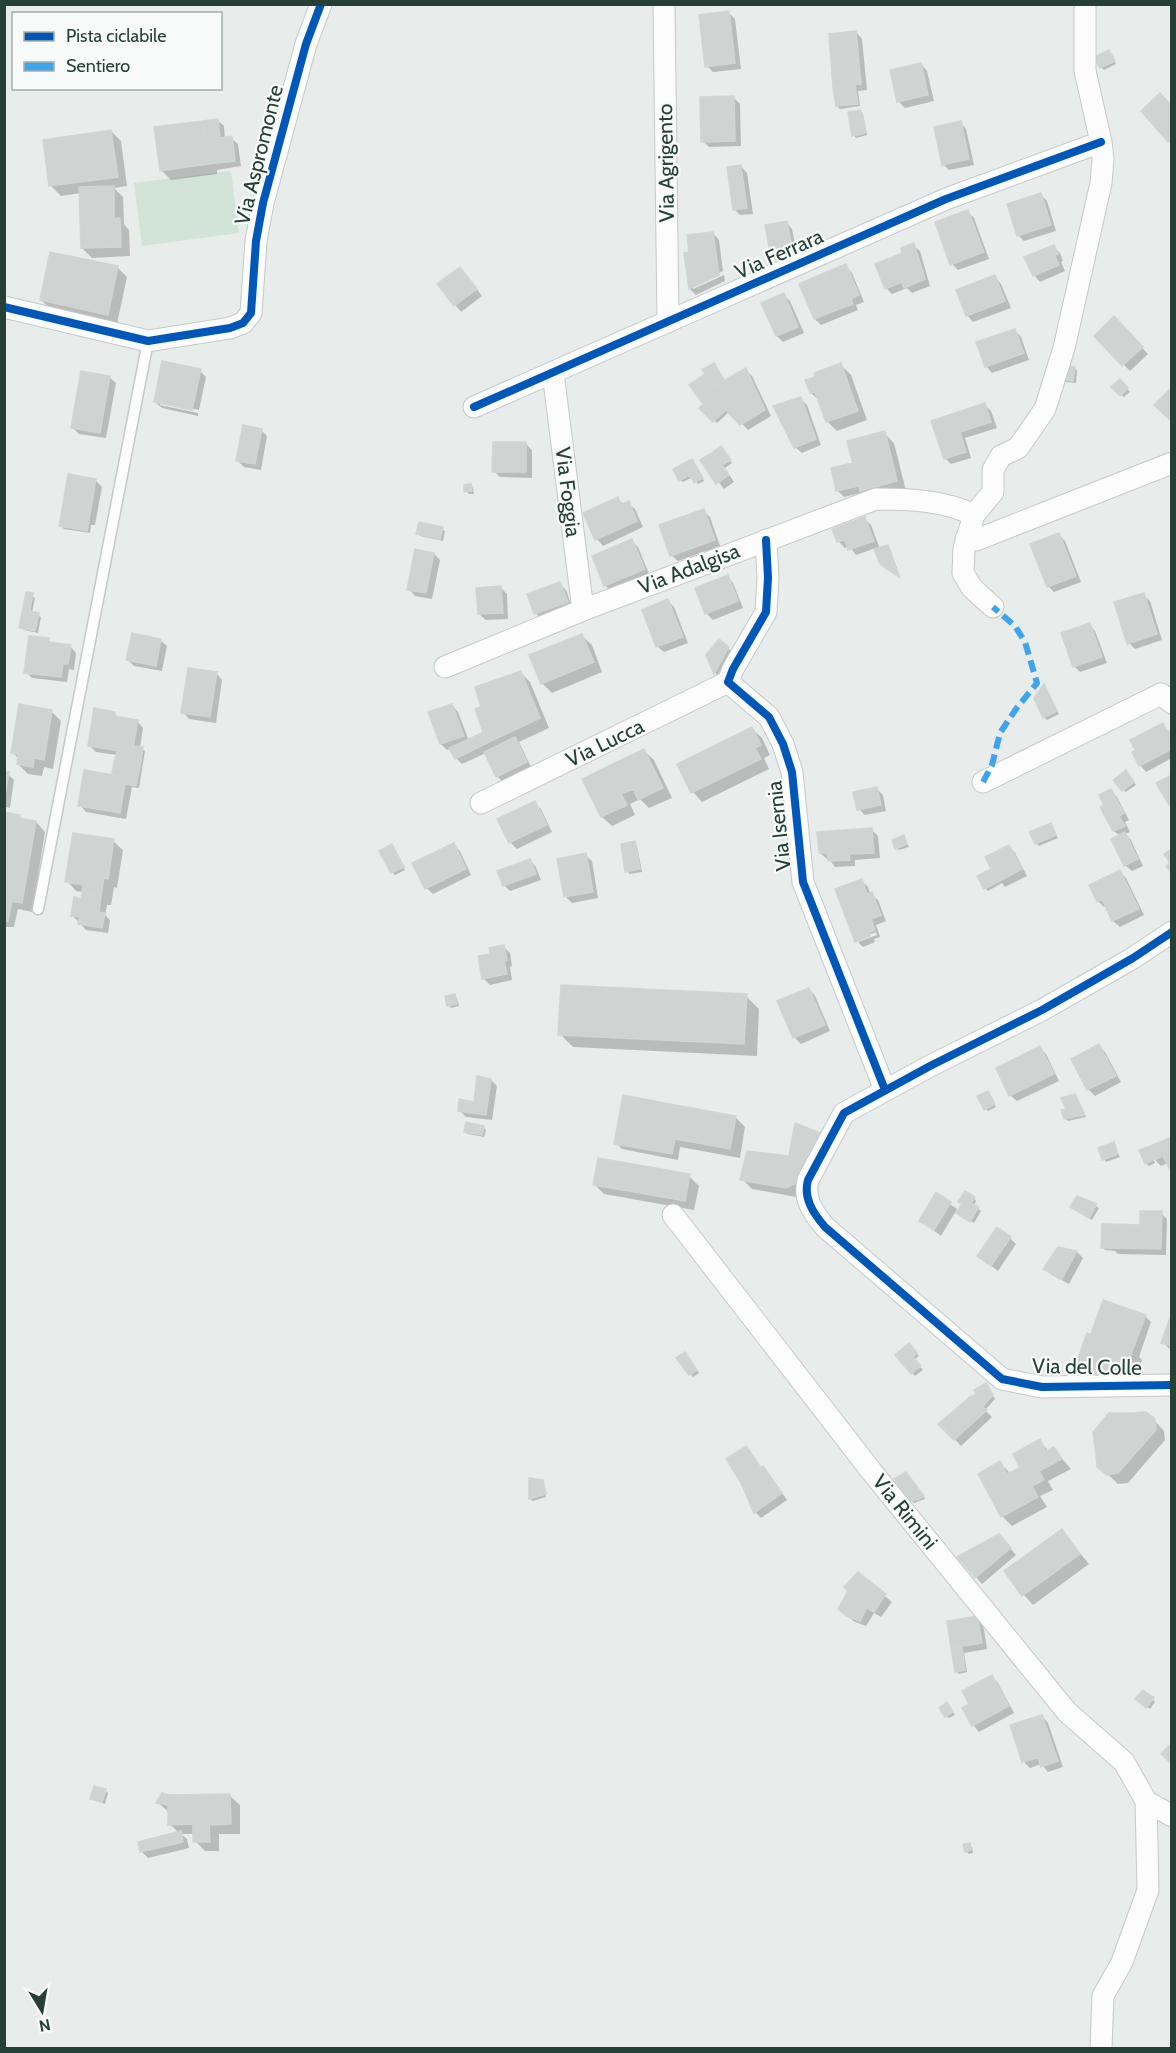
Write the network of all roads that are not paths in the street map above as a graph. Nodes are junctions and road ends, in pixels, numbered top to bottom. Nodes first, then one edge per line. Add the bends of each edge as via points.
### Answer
1 (321, 4) edge
2 (664, 4) edge
3 (1085, 4) edge
4 (1101, 142) junction
5 (4, 307) edge
6 (668, 322) junction
7 (148, 341) junction
8 (553, 373) junction
9 (474, 407) dead end
10 (1172, 463) edge
11 (974, 514) junction
12 (966, 539) junction
13 (766, 540) junction
14 (993, 607) dead end
15 (583, 610) junction
16 (445, 667) dead end
17 (728, 682) junction
18 (1168, 694) edge
19 (983, 782) dead end
20 (481, 803) dead end
21 (38, 909) dead end
22 (1172, 932) edge
23 (885, 1090) junction
24 (673, 1215) dead end
25 (1172, 1385) edge
26 (1146, 1801) junction
27 (1172, 1816) edge
28 (1101, 2049) edge

1 - 7 street, Via Aspromonte via 306,44 263,203 251,314 243,323 230,328
2 - 6 street, Via Agrigento
3 - 4 street via 1085,71
4 - 6 street, Via Ferrara via 946,199
4 - 11 street via 1101,183 1064,348 1045,409 1018,448 1001,456 993,470 993,492
5 - 7 street, Via Aspromonte
6 - 8 street, Via Ferrara
7 - 21 lane
8 - 9 street, Via Ferrara
8 - 15 street, Via Foggia
10 - 12 street via 976,540
11 - 12 street
11 - 13 street, Via Adalgisa via 916,499 876,499
12 - 14 street via 963,573 972,588
13 - 15 street, Via Adalgisa
13 - 17 street via 766,612
15 - 16 street, Via Adalgisa
17 - 20 street, Via Lucca
17 - 23 street, Via Isernia via 769,717 783,744 792,772 803,882
18 - 19 street
22 - 23 street via 1042,1010
23 - 25 street, Via del Colle via 844,1113 808,1180 805,1191 814,1214 825,1227 1002,1379 1042,1387
24 - 26 street, Via Rimini via 872,1472 1067,1712 1125,1762
26 - 27 street
26 - 28 street via 1148,1890 1122,1962 1103,1996

